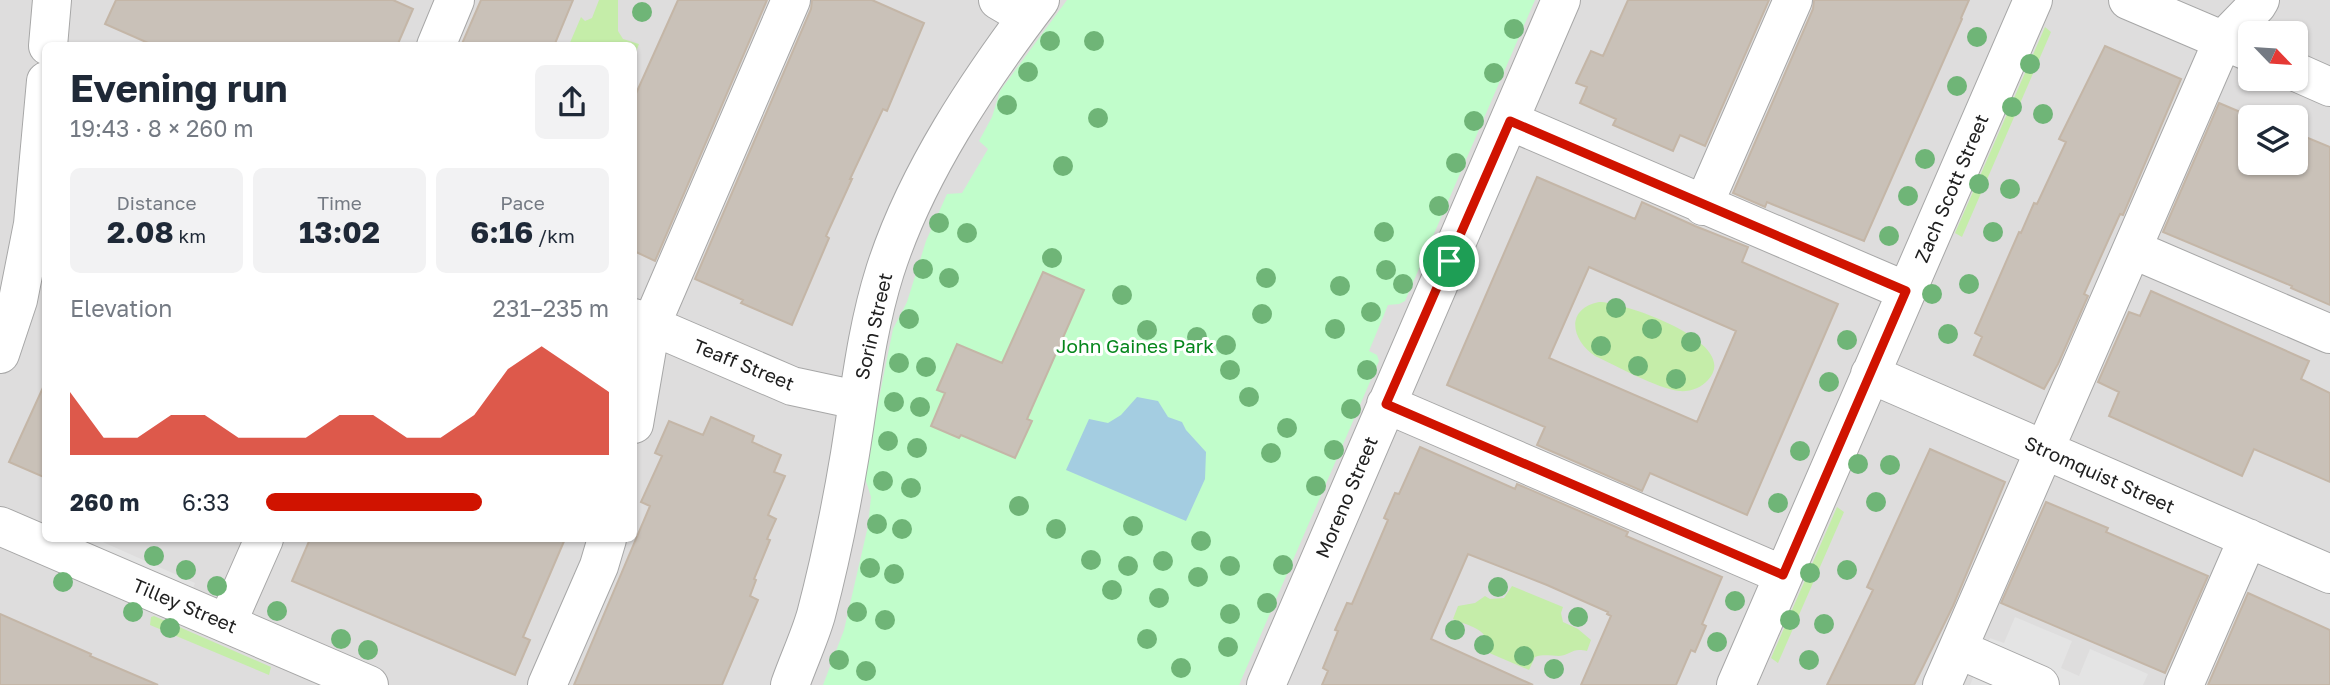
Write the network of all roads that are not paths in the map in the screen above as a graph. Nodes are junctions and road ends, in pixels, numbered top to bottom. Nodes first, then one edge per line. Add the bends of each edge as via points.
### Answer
1 (52, 0) edge
2 (791, 0) edge
3 (1561, 0) edge
4 (1793, 0) edge
5 (2033, 0) edge
6 (2128, 0) edge
7 (2260, 0) edge
8 (452, 1) edge
9 (1022, 6) edge
10 (48, 42) edge
11 (437, 42) edge
12 (2237, 46) edge
13 (2308, 77) edge
14 (2330, 87) edge
15 (1510, 121) junction
16 (42, 125) edge
17 (1703, 206) junction
18 (2132, 248) junction
19 (1906, 291) junction
20 (21, 300) edge
21 (642, 321) edge
22 (2330, 334) edge
23 (0, 354) edge
24 (1870, 374) junction
25 (637, 385) edge
26 (857, 400) junction
27 (1386, 404) junction
28 (2043, 449) junction
29 (0, 526) edge
30 (2248, 538) junction
31 (263, 542) edge
32 (606, 542) edge
33 (2330, 574) edge
34 (1783, 575) junction
35 (227, 623) junction
36 (1958, 649) junction
37 (330, 677) edge
38 (369, 685) edge
39 (547, 685) edge
40 (790, 685) edge
41 (1266, 685) edge
42 (1736, 685) edge
43 (1942, 685) edge
44 (2040, 685) edge
45 (2184, 685) edge

1 - 10 street
2 - 21 street
3 - 15 street, Moreno Street
4 - 17 street
5 - 19 street, Zach Scott Street
6 - 12 street
7 - 12 street
8 - 11 street
9 - 26 street, Sorin Street via 920,186 886,269
12 - 18 street
13 - 14 street
15 - 17 street
15 - 27 street, Moreno Street
16 - 20 street
17 - 19 street
18 - 22 street
18 - 28 street
19 - 24 street, Zach Scott Street
20 - 23 street
21 - 25 street
21 - 26 street, Teaff Street via 792,386
24 - 28 street, Stromquist Street
24 - 34 street, Zach Scott Street
26 - 40 street, Sorin Street via 815,617
27 - 34 street
27 - 41 street, Moreno Street
28 - 30 street, Stromquist Street
28 - 36 street
29 - 35 street, Tilley Street
30 - 33 street, Stromquist Street
30 - 45 street
31 - 35 street
32 - 39 street
34 - 42 street, Zach Scott Street
35 - 37 street, Tilley Street
36 - 43 street
36 - 44 street
37 - 38 street, Tilley Street

